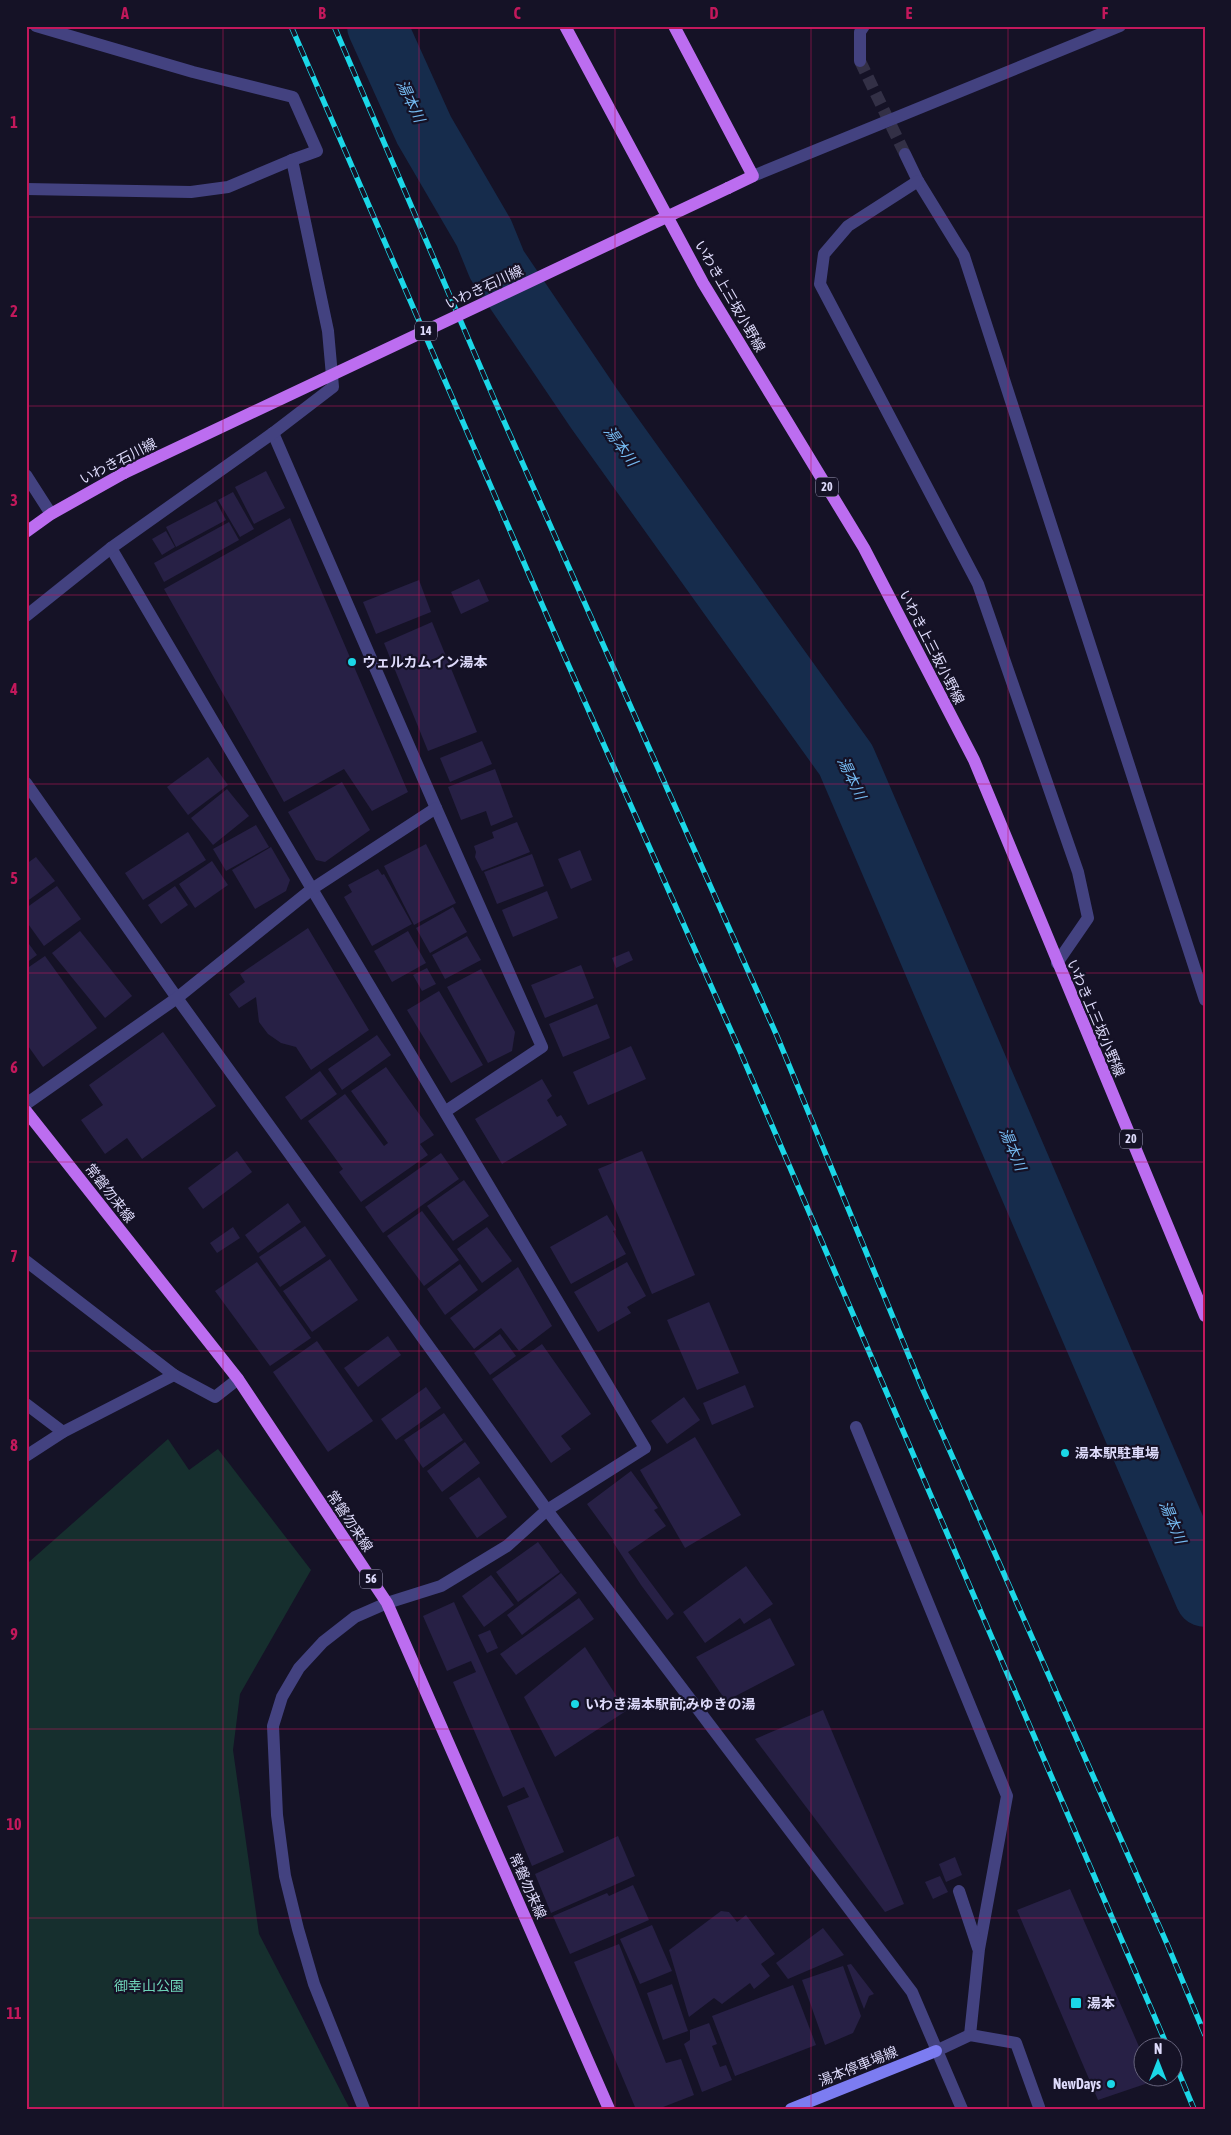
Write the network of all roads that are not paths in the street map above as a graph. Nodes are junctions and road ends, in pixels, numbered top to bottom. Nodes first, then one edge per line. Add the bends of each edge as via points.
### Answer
1 (36, 26) edge
2 (565, 26) edge
3 (674, 26) edge
4 (864, 26) edge
5 (1120, 26) edge
6 (860, 61) tunnel mouth
7 (905, 154) tunnel mouth
8 (292, 160) junction
9 (753, 176) junction
10 (918, 181) junction
11 (26, 189) edge
12 (273, 433) junction
13 (26, 475) edge
14 (52, 514) junction
15 (26, 532) edge
16 (111, 548) junction
17 (26, 616) edge
18 (26, 783) edge
19 (436, 808) junction
20 (312, 889) junction
21 (1057, 963) junction
22 (177, 998) junction
23 (1205, 1000) edge
24 (26, 1104) edge
25 (26, 1111) edge
26 (446, 1111) junction
27 (26, 1261) edge
28 (1205, 1316) edge
29 (174, 1375) junction
30 (238, 1379) junction
31 (26, 1404) edge
32 (856, 1427) dead end
33 (63, 1432) junction
34 (26, 1456) edge
35 (547, 1510) junction
36 (387, 1603) junction
37 (959, 1891) dead end
38 (978, 1949) junction
39 (970, 2035) junction
40 (936, 2051) junction
41 (364, 2109) edge
42 (609, 2109) edge
43 (791, 2109) edge
44 (962, 2109) edge
45 (1038, 2109) edge

1 - 8 street via 193,72 293,97 317,151
2 - 21 main road, いわき上三坂小野線 / 20 via 703,283 868,557 974,760
3 - 9 main road
4 - 6 street via 860,32
5 - 9 street
7 - 10 street
8 - 11 street via 228,186 191,192
8 - 12 street via 328,331 333,387
9 - 14 main road, いわき石川線 / 14, bridge via 124,473
10 - 21 street via 848,226 824,254 820,284 978,584 1078,872 1088,918
10 - 23 street via 964,256
12 - 16 street
12 - 19 street
13 - 14 street
14 - 15 main road, いわき石川線 / 14
16 - 17 street
16 - 20 street
18 - 22 street
19 - 20 street
19 - 26 street via 542,1047
20 - 22 street
20 - 26 street
21 - 28 main road, いわき上三坂小野線 / 20
22 - 24 street
22 - 35 street
25 - 30 main road, 常磐勿来線 / 56
26 - 35 street via 646,1448
27 - 29 street
29 - 30 street via 215,1397
29 - 33 street
30 - 36 main road, 常磐勿来線 / 56
31 - 33 street
32 - 38 street via 1007,1796
33 - 34 street
35 - 36 street via 507,1546 441,1586
35 - 40 street via 912,1992
36 - 41 street via 355,1616 323,1642 299,1668 282,1698 274,1726 277,1815 285,1876 314,1984
36 - 42 main road, 常磐勿来線 / 56
37 - 38 street
38 - 39 street
39 - 40 street
39 - 45 street via 1016,2043
40 - 43 main road, 湯本停車場線
40 - 44 street

